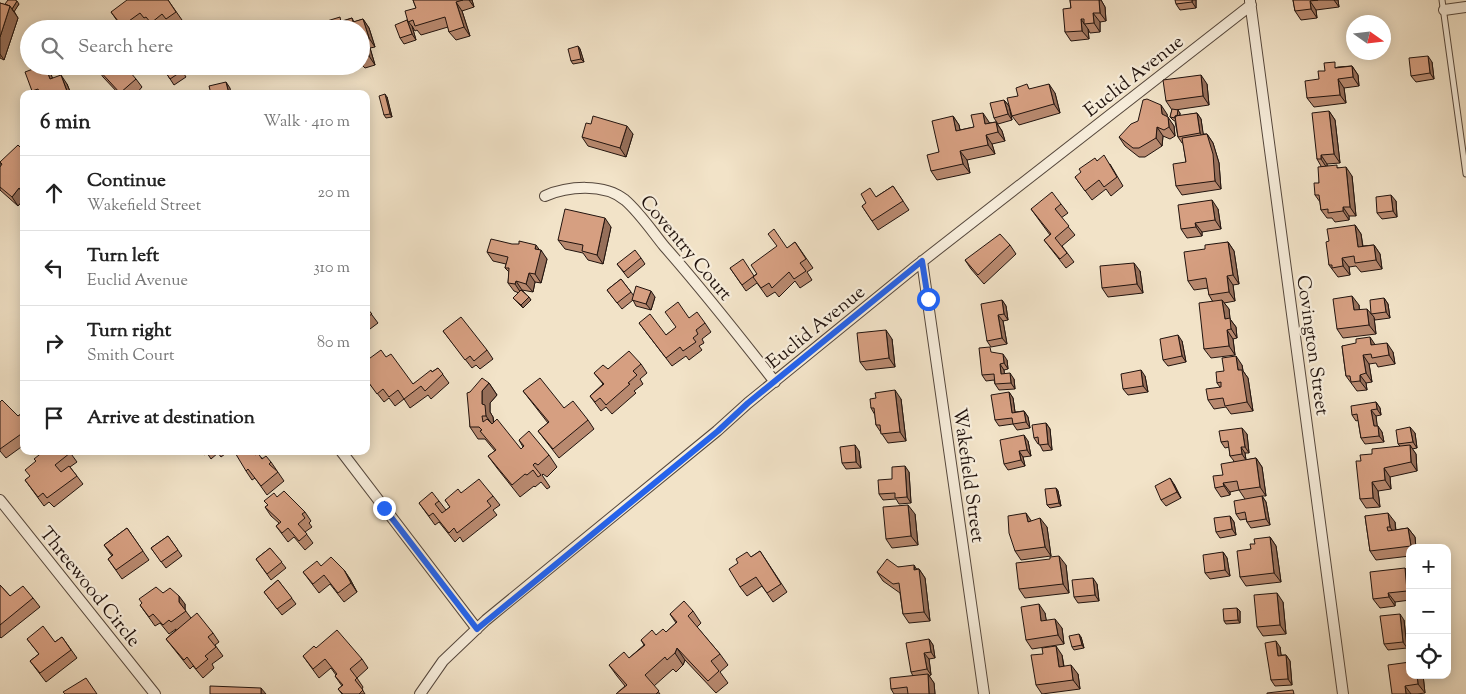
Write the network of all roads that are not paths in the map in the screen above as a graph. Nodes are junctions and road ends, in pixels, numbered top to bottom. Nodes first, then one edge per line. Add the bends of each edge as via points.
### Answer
1 (1250, 3) edge
2 (1443, 5) edge
3 (1466, 7) edge
4 (1466, 174) edge
5 (545, 196) dead end
6 (922, 261) junction
7 (775, 382) junction
8 (343, 455) edge
9 (0, 500) edge
10 (477, 629) junction
11 (154, 694) edge
12 (420, 694) edge
13 (984, 694) edge
14 (1343, 694) edge

1 - 6 street, Euclid Avenue
1 - 14 street, Covington Street
2 - 3 street
2 - 4 lane
5 - 7 street, Coventry Court via 558,190 589,188 624,199
6 - 7 street, Euclid Avenue
6 - 13 street, Wakefield Street
7 - 10 street, Euclid Avenue
8 - 10 street
9 - 11 street, Threewood Circle
10 - 12 street, Euclid Avenue via 443,661

